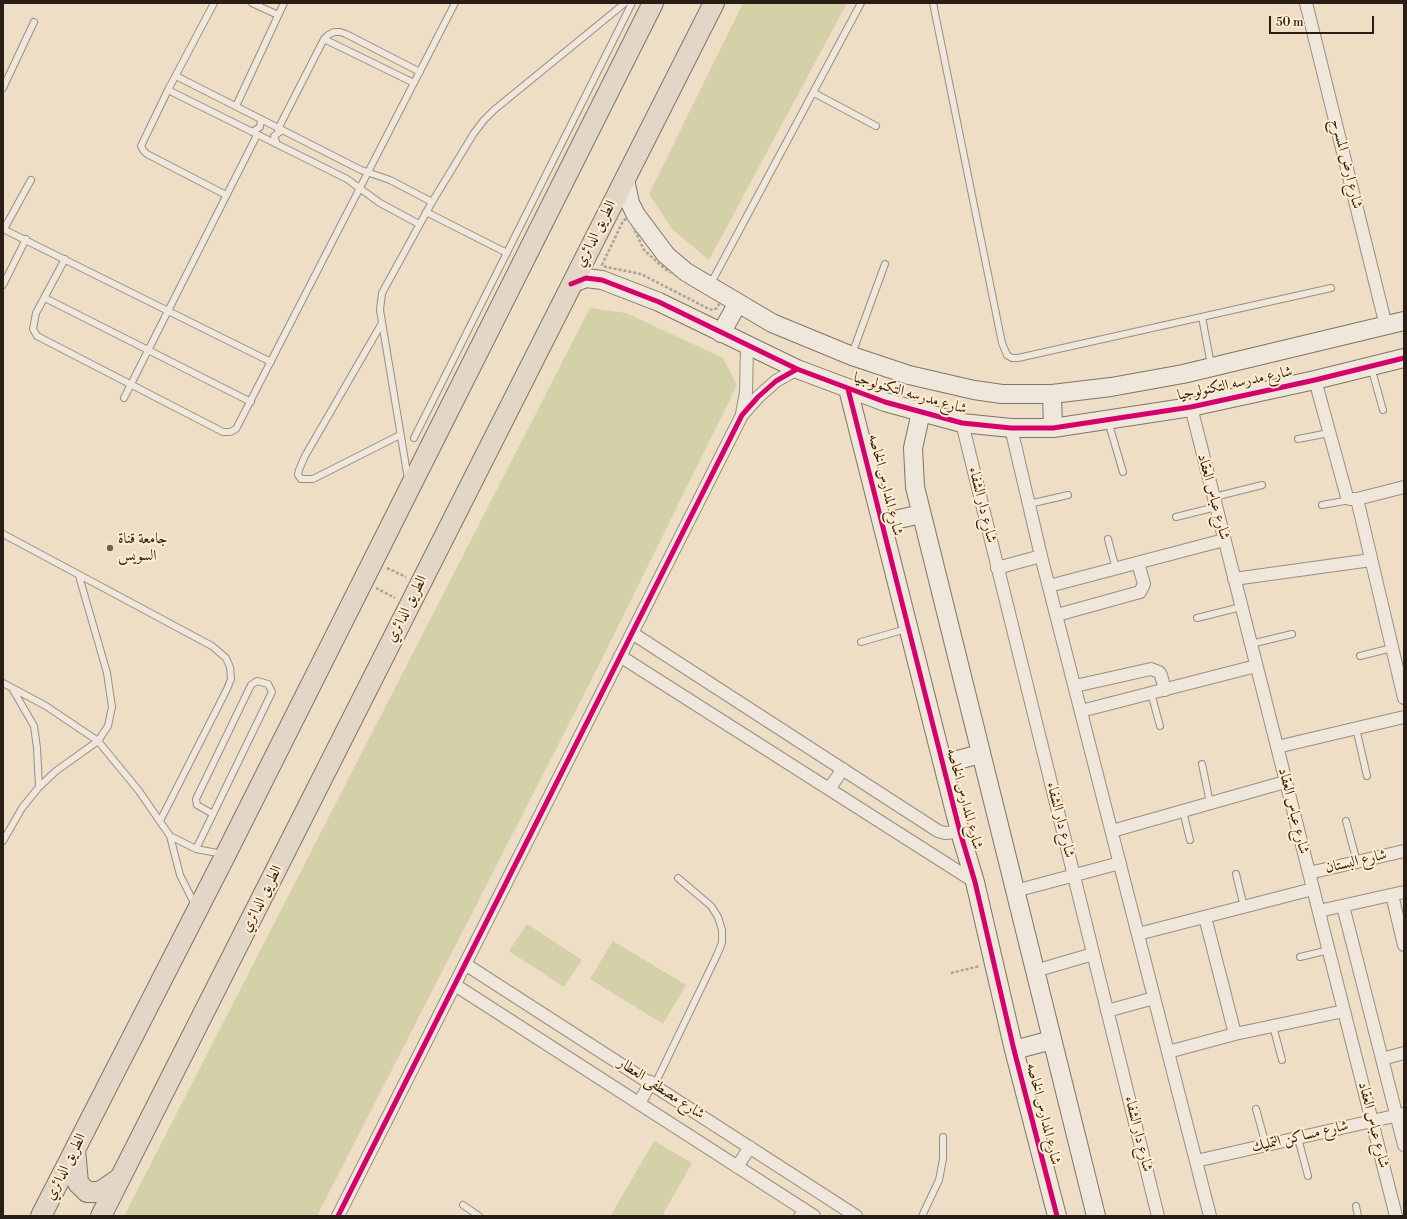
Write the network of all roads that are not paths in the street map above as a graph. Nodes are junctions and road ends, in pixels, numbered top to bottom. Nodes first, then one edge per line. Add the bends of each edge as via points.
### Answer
1 (214, 3) edge
2 (252, 3) edge
3 (284, 3) edge
4 (455, 3) edge
5 (625, 3) edge
6 (632, 3) edge
7 (653, 3) edge
8 (714, 3) edge
9 (861, 3) edge
10 (933, 3) edge
11 (1306, 3) edge
12 (278, 15) junction
13 (34, 22) dead end
14 (324, 39) junction
15 (420, 72) junction
16 (176, 76) junction
17 (414, 83) junction
18 (3, 88) edge
19 (168, 90) junction
20 (814, 93) junction
21 (236, 106) junction
22 (262, 119) junction
23 (876, 126) dead end
24 (280, 130) junction
25 (255, 134) junction
26 (277, 144) junction
27 (367, 174) junction
28 (31, 180) dead end
29 (625, 180) junction
30 (360, 187) junction
31 (226, 195) junction
32 (432, 202) junction
33 (426, 212) junction
34 (419, 224) junction
35 (4, 229) edge
36 (26, 239) junction
37 (507, 253) junction
38 (65, 259) junction
39 (885, 264) dead end
40 (571, 284) junction
41 (3, 285) edge
42 (710, 286) junction
43 (1331, 288) dead end
44 (45, 298) junction
45 (738, 303) junction
46 (168, 311) junction
47 (1202, 317) junction
48 (1404, 321) edge
49 (382, 323) junction
50 (1386, 326) junction
51 (721, 333) junction
52 (747, 346) junction
53 (148, 350) junction
54 (852, 356) junction
55 (1404, 358) edge
56 (271, 362) junction
57 (1370, 366) junction
58 (1211, 367) junction
59 (797, 369) junction
60 (1315, 380) junction
61 (131, 385) junction
62 (848, 389) junction
63 (1052, 394) junction
64 (124, 398) dead end
65 (251, 402) junction
66 (1191, 407) junction
67 (1383, 410) dead end
68 (921, 412) junction
69 (742, 415) junction
70 (1108, 421) junction
71 (962, 423) junction
72 (1011, 428) junction
73 (1052, 428) junction
74 (1329, 433) junction
75 (400, 435) junction
76 (414, 438) dead end
77 (1298, 439) dead end
78 (1123, 472) dead end
79 (1262, 485) dead end
80 (1404, 487) edge
81 (409, 488) junction
82 (1068, 495) dead end
83 (1355, 499) junction
84 (1215, 502) junction
85 (1029, 504) junction
86 (1322, 505) dead end
87 (921, 514) junction
88 (1176, 517) dead end
89 (882, 523) junction
90 (3, 534) edge
91 (1108, 539) dead end
92 (1224, 540) junction
93 (1041, 556) junction
94 (1371, 560) junction
95 (1138, 563) junction
96 (997, 568) junction
97 (1116, 569) junction
98 (79, 576) junction
99 (1234, 579) junction
100 (1049, 586) junction
101 (1241, 607) junction
102 (1057, 616) junction
103 (1197, 618) dead end
104 (908, 628) junction
105 (632, 633) junction
106 (1292, 634) dead end
107 (861, 642) dead end
108 (1251, 644) junction
109 (1392, 648) junction
110 (620, 656) junction
111 (1360, 656) dead end
112 (1256, 666) junction
113 (3, 684) edge
114 (1075, 686) junction
115 (12, 688) junction
116 (1165, 690) junction
117 (1151, 693) junction
118 (1404, 698) edge
119 (1081, 712) junction
120 (1404, 717) edge
121 (1160, 726) dead end
122 (1356, 728) junction
123 (98, 741) junction
124 (1277, 747) junction
125 (980, 754) junction
126 (943, 764) junction
127 (1202, 764) dead end
128 (843, 769) junction
129 (1368, 776) dead end
130 (1286, 782) junction
131 (39, 787) junction
132 (829, 789) junction
133 (1210, 803) junction
134 (1183, 811) junction
135 (213, 814) junction
136 (160, 821) junction
137 (1346, 821) dead end
138 (1112, 831) junction
139 (960, 832) junction
140 (170, 836) junction
141 (1190, 840) dead end
142 (3, 841) edge
143 (196, 849) junction
144 (1404, 851) edge
145 (226, 854) junction
146 (1357, 862) junction
147 (1120, 863) junction
148 (1309, 873) junction
149 (1236, 874) dead end
150 (1074, 876) junction
151 (678, 878) dead end
152 (975, 882) junction
153 (1313, 889) junction
154 (1015, 891) junction
155 (1404, 892) edge
156 (1392, 895) junction
157 (1244, 906) junction
158 (1343, 906) junction
159 (197, 910) junction
160 (1318, 911) junction
161 (1205, 917) junction
162 (1138, 934) junction
163 (1404, 942) edge
164 (1328, 950) junction
165 (1093, 954) junction
166 (1300, 957) dead end
167 (465, 964) junction
168 (1035, 971) junction
169 (455, 985) junction
170 (1154, 998) junction
171 (1107, 1011) junction
172 (1344, 1011) junction
173 (1273, 1026) junction
174 (1235, 1034) junction
175 (1052, 1040) junction
176 (1014, 1050) junction
177 (1168, 1052) junction
178 (1404, 1053) edge
179 (1382, 1059) junction
180 (1282, 1060) dead end
181 (653, 1083) junction
182 (639, 1103) junction
183 (1256, 1109) dead end
184 (1400, 1114) edge
185 (1372, 1121) junction
186 (943, 1137) dead end
187 (1298, 1138) junction
188 (1266, 1145) junction
189 (1404, 1145) edge
190 (750, 1147) junction
191 (75, 1149) junction
192 (1196, 1161) junction
193 (737, 1166) junction
194 (1308, 1176) dead end
195 (122, 1177) junction
196 (463, 1204) dead end
197 (1356, 1206) dead end
198 (799, 1212) edge
199 (41, 1216) edge
200 (101, 1216) edge
201 (338, 1216) edge
202 (479, 1216) edge
203 (814, 1216) edge
204 (856, 1216) edge
205 (922, 1216) edge
206 (1057, 1216) edge
207 (1096, 1216) edge
208 (1158, 1216) edge
209 (1210, 1216) edge
210 (1358, 1216) edge
211 (1396, 1216) edge

1 - 16 lane
2 - 12 lane
3 - 12 lane
4 - 15 lane
5 - 32 lane via 494,110 474,132
6 - 37 lane
7 - 81 main road, الطريق الدائري
8 - 29 main road, الطريق الدائري
9 - 20 lane
10 - 47 lane via 1002,343 1007,355 1018,358
11 - 50 street, شارع ارض المسرح
12 - 21 lane
13 - 18 lane
14 - 15 lane via 328,34 340,32
14 - 17 lane
14 - 24 lane
15 - 17 lane
16 - 19 lane
16 - 21 lane
17 - 27 lane
19 - 25 lane
19 - 31 lane via 142,141 143,150
20 - 23 lane
20 - 42 lane
21 - 22 lane
22 - 24 lane
22 - 25 lane
24 - 26 lane via 274,136
24 - 27 lane
25 - 26 lane
25 - 31 lane
26 - 30 lane
27 - 30 lane
27 - 32 lane via 390,180
28 - 35 lane
29 - 40 main road, الطريق الدائري
29 - 42 street, شارع مدرسه التكنولوجيا via 630,203 636,215 666,255 686,272
30 - 34 lane via 380,203
30 - 56 lane
31 - 46 lane
32 - 33 lane
33 - 34 lane
33 - 37 lane
34 - 49 lane via 382,293
35 - 36 lane
36 - 38 lane
36 - 41 lane
37 - 76 lane
38 - 44 lane
38 - 46 lane
39 - 54 lane
40 - 51 street, شارع مدرسه التكنولوجيا via 586,278 602,280 646,296
40 - 195 main road, الطريق الدائري
42 - 45 street, شارع مدرسه التكنولوجيا
43 - 47 lane
44 - 53 lane
44 - 61 lane via 34,321 33,329 37,336
45 - 51 street
45 - 54 street, شارع مدرسه التكنولوجيا via 772,323
46 - 53 lane
46 - 56 lane
47 - 58 lane
48 - 50 street, شارع مدرسه التكنولوجيا
49 - 75 lane
49 - 75 lane via 305,456 298,475 301,479 313,479
50 - 58 street, شارع مدرسه التكنولوجيا
51 - 52 street, شارع مدرسه التكنولوجيا
52 - 59 street, شارع مدرسه التكنولوجيا
52 - 69 street via 746,392
53 - 61 lane
53 - 65 lane
54 - 63 street, شارع مدرسه التكنولوجيا via 952,386 1002,394
55 - 57 street, شارع مدرسه التكنولوجيا
56 - 65 lane
57 - 60 street, شارع مدرسه التكنولوجيا
57 - 67 lane
58 - 63 street, شارع مدرسه التكنولوجيا via 1111,387
59 - 62 street, شارع مدرسه التكنولوجيا
59 - 69 street via 772,385
60 - 66 street, شارع مدرسه التكنولوجيا
60 - 74 street
61 - 64 lane
61 - 65 lane via 223,432 236,430
62 - 68 street, شارع مدرسه التكنولوجيا
62 - 89 street, شارع المدارس الخاصه
63 - 73 street
66 - 70 street, شارع مدرسه التكنولوجيا
66 - 84 street, شارع عباس العقاد
68 - 71 street, شارع مدرسه التكنولوجيا
68 - 87 street, شارع المدارس الخاصه via 916,427 912,459
69 - 105 street
70 - 73 street, شارع مدرسه التكنولوجيا
70 - 78 lane
71 - 72 street, شارع مدرسه التكنولوجيا
71 - 96 street, شارع دار الشفاء
72 - 73 street, شارع مدرسه التكنولوجيا
72 - 85 street
74 - 77 lane
74 - 83 street via 1345,494 1350,499
75 - 81 lane
79 - 84 lane
80 - 83 street
81 - 145 main road, الطريق الدائري
82 - 85 lane
83 - 86 lane
83 - 94 street
84 - 88 lane
84 - 92 street, شارع عباس العقاد
85 - 93 street
87 - 89 street
87 - 125 street, شارع المدارس الخاصه
89 - 104 street, شارع المدارس الخاصه
90 - 98 lane
91 - 97 lane
92 - 95 street
92 - 99 street, شارع عباس العقاد
93 - 96 street
93 - 100 street
94 - 99 street
94 - 109 street
95 - 97 street
95 - 102 street via 1144,584 1140,592
96 - 150 street, شارع دار الشفاء
97 - 100 street
98 - 123 lane via 107,673 112,707 108,726
98 - 136 lane via 212,646 226,658 230,667 231,678 227,689
99 - 101 street, شارع عباس العقاد
100 - 102 street
101 - 103 lane
101 - 108 street, شارع عباس العقاد
102 - 114 street
104 - 107 lane
104 - 126 street, شارع المدارس الخاصه
105 - 110 street
105 - 128 street
106 - 108 lane
108 - 112 street, شارع عباس العقاد
109 - 111 lane
109 - 118 street
110 - 132 street
110 - 167 street
112 - 116 street
112 - 124 street, شارع عباس العقاد
113 - 115 lane
114 - 116 street via 1151,669 1159,672
114 - 119 street
115 - 123 lane via 46,706
115 - 131 lane via 34,726
116 - 117 street
117 - 119 street
117 - 121 lane
119 - 138 street
120 - 122 street
122 - 124 street
122 - 129 lane
123 - 131 lane via 56,771
123 - 136 lane
124 - 130 street, شارع عباس العقاد
125 - 126 street
125 - 154 street, شارع المدارس الخاصه
126 - 139 street, شارع المدارس الخاصه
127 - 133 lane
128 - 132 street
128 - 139 street via 938,831
130 - 133 street
130 - 148 street, شارع عباس العقاد
131 - 142 lane via 22,808
132 - 152 street
133 - 134 street
134 - 138 street
134 - 141 lane
135 - 135 lane via 272,692 268,684 257,681 251,685 196,799 197,805
135 - 143 lane
136 - 140 lane
137 - 146 lane
138 - 147 street
139 - 152 street, شارع المدارس الخاصه
140 - 143 lane
140 - 159 lane via 180,874
143 - 145 lane
144 - 146 street, شارع البستان
145 - 159 main road, الطريق الدائري
146 - 148 street, شارع البستان
147 - 150 street
147 - 162 street
148 - 153 street, شارع عباس العقاد
149 - 157 lane
150 - 154 street
150 - 165 street, شارع دار الشفاء
151 - 181 lane via 711,906 722,930 722,943
152 - 176 street, شارع المدارس الخاصه
153 - 157 street
153 - 160 street, شارع عباس العقاد
154 - 168 street, شارع المدارس الخاصه
155 - 156 street
156 - 158 street
156 - 163 street
157 - 161 street
158 - 160 street
158 - 179 street, شارع عباس العقاد
159 - 191 main road, الطريق الدائري
160 - 164 street, شارع عباس العقاد
161 - 162 street
161 - 174 street
162 - 170 street
164 - 166 lane
164 - 172 street, شارع عباس العقاد
165 - 168 street
165 - 171 street, شارع دار الشفاء
167 - 169 street
167 - 181 street, شارع مصطفى العطار
168 - 175 street, شارع المدارس الخاصه
169 - 182 street, شارع مصطفى العطار
169 - 201 street
170 - 171 street
170 - 177 street
171 - 208 street, شارع دار الشفاء
172 - 173 street
172 - 185 street, شارع عباس العقاد
173 - 174 street
173 - 180 lane
174 - 177 street
175 - 176 street
175 - 207 street, شارع المدارس الخاصه
176 - 206 street, شارع المدارس الخاصه
177 - 192 street
178 - 179 street
179 - 184 street, شارع عباس العقاد
181 - 182 street
181 - 190 street, شارع مصطفى العطار
182 - 193 street, شارع مصطفى العطار
183 - 188 lane
184 - 185 street, شارع مساكن التمليك
184 - 189 street, شارع عباس العقاد
185 - 187 street, شارع مساكن التمليك
185 - 211 street, شارع عباس العقاد
186 - 205 lane via 943,1159 939,1180
187 - 188 street, شارع مساكن التمليك
187 - 194 lane
188 - 192 street, شارع مساكن التمليك
190 - 193 street
190 - 204 street, شارع مصطفى العطار
191 - 195 main road via 78,1182 87,1192 100,1192
191 - 199 main road, الطريق الدائري
192 - 209 street
193 - 198 street, شارع مصطفى العطار
195 - 200 main road, الطريق الدائري
196 - 202 lane
197 - 210 lane
198 - 203 street, شارع مصطفى العطار

